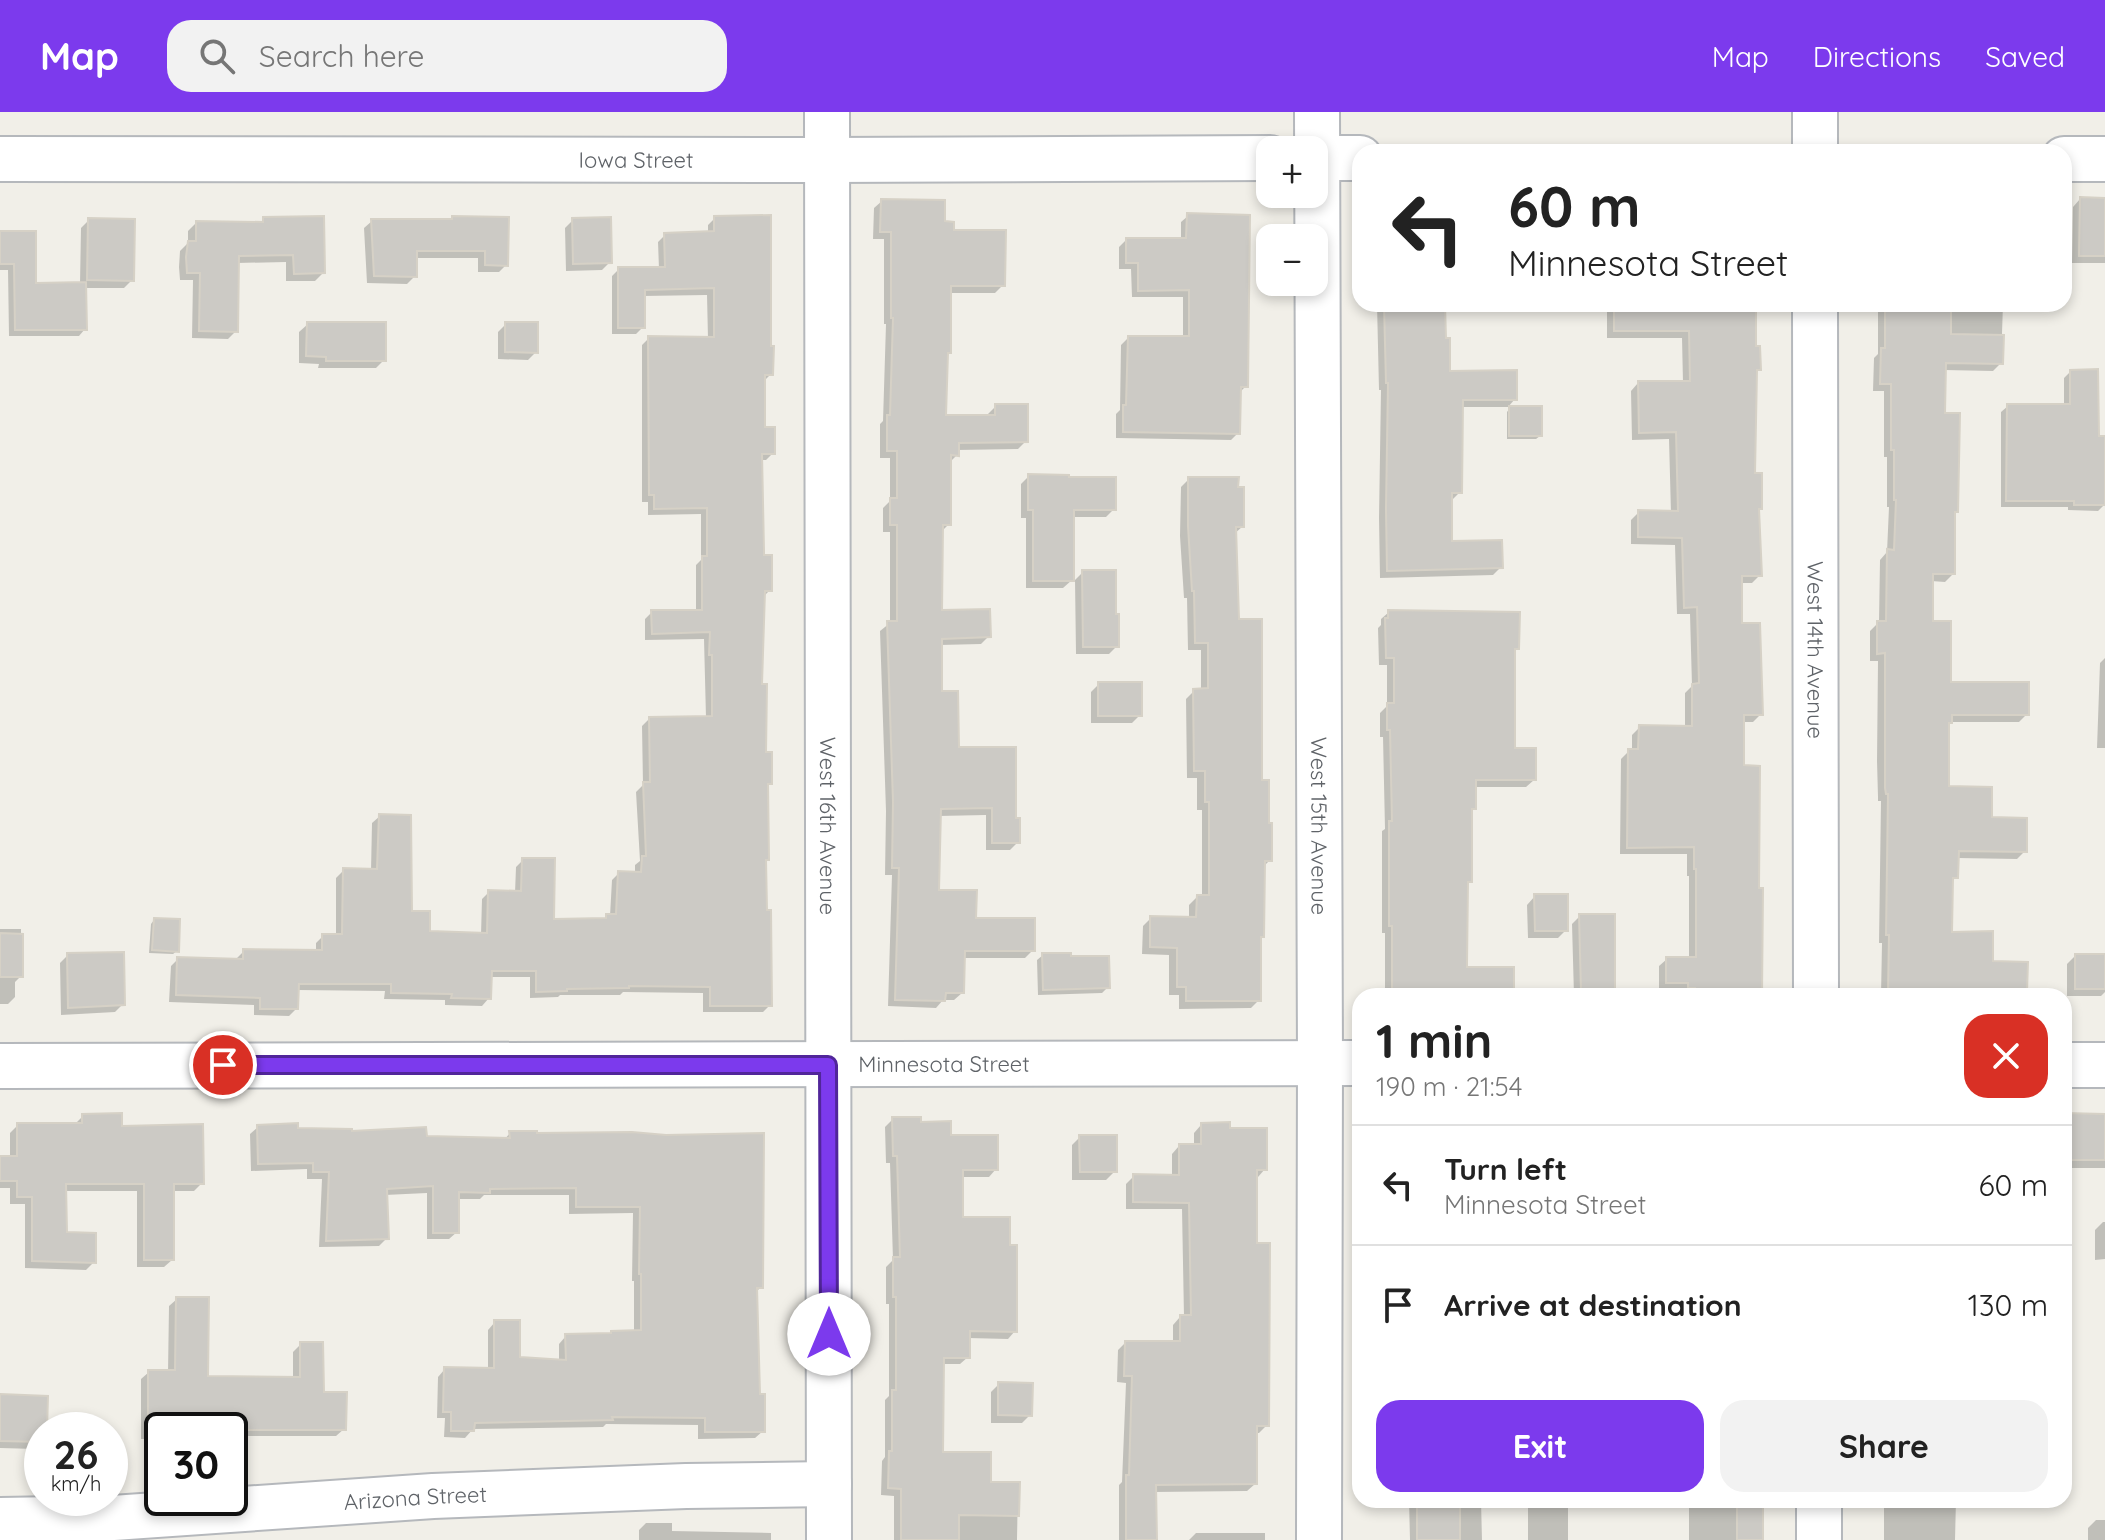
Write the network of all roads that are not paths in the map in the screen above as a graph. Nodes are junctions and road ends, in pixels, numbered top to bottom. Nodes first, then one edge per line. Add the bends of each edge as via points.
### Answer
1 (827, 112) edge
2 (1317, 112) edge
3 (1815, 112) edge
4 (1316, 136) edge
5 (1815, 144) edge
6 (1256, 158) edge
7 (1328, 158) edge
8 (1352, 158) edge
9 (0, 159) edge
10 (2072, 159) edge
11 (2105, 159) edge
12 (828, 160) junction
13 (1317, 208) edge
14 (1815, 312) edge
15 (1816, 988) edge
16 (1340, 1063) edge
17 (828, 1065) junction
18 (2072, 1065) edge
19 (2105, 1065) edge
20 (0, 1066) edge
21 (829, 1484) junction
22 (1819, 1508) edge
23 (0, 1520) edge
24 (829, 1540) edge
25 (1319, 1540) edge
26 (1819, 1540) edge

1 - 12 street, West 16th Avenue
2 - 4 street, West 15th Avenue
3 - 5 street
6 - 12 street, Iowa Street
7 - 8 street
9 - 12 street, Iowa Street
10 - 11 street
12 - 17 street, West 16th Avenue
13 - 16 street, West 15th Avenue
14 - 15 street, West 14th Avenue
16 - 17 street, Minnesota Street
16 - 25 street, West 15th Avenue
17 - 20 street, Minnesota Street
17 - 21 street, West 16th Avenue
18 - 19 street
21 - 23 street, Arizona Street via 433,1496 113,1518
21 - 24 street, West 16th Avenue
22 - 26 street

